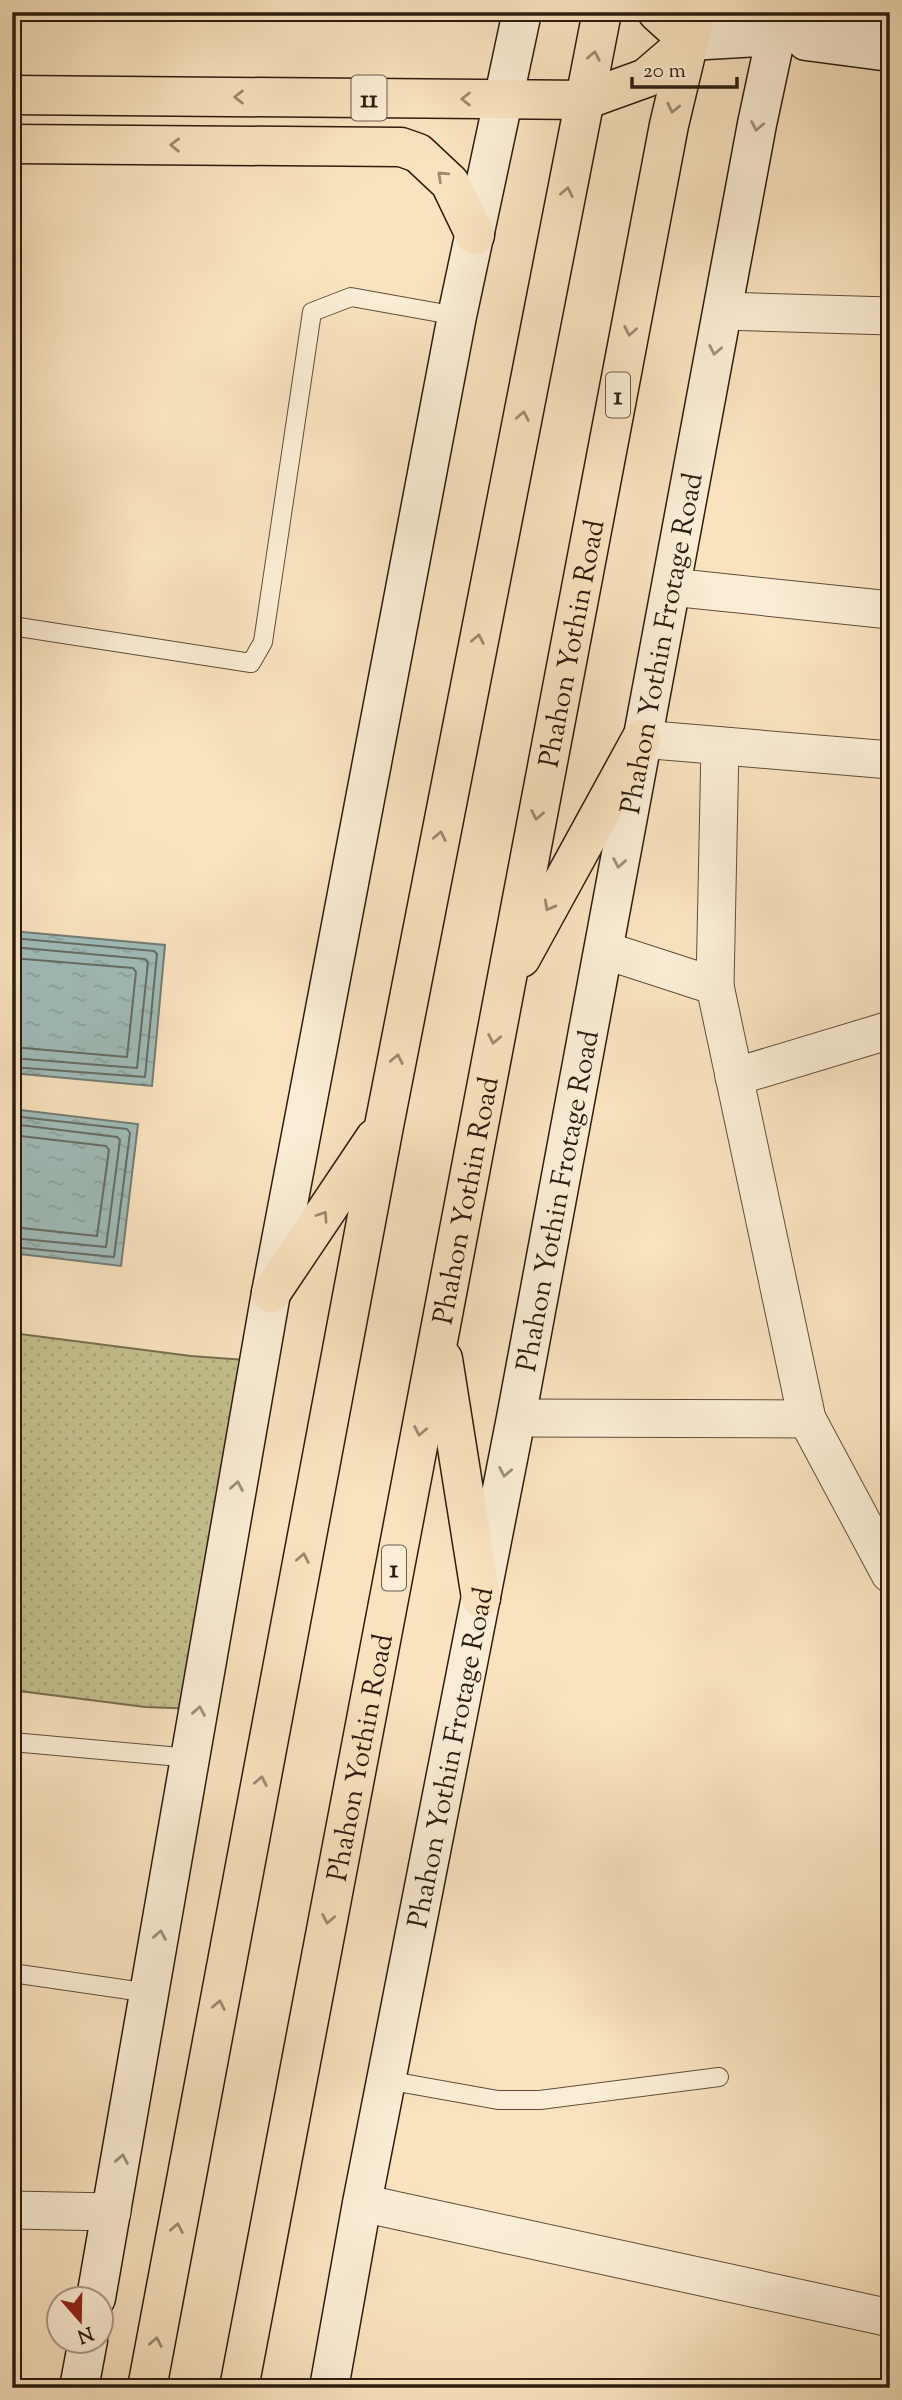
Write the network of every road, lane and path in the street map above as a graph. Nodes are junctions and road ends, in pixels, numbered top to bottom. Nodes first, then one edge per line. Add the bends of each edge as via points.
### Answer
1 (522, 12) edge
2 (602, 12) edge
3 (657, 12) edge
4 (779, 24) edge
5 (890, 24) edge
6 (692, 27) edge
7 (890, 52) edge
8 (12, 95) edge
9 (505, 99) junction
10 (585, 100) junction
11 (12, 144) edge
12 (475, 235) junction
13 (723, 311) junction
14 (457, 316) junction
15 (890, 316) edge
16 (671, 587) junction
17 (890, 610) edge
18 (12, 626) edge
19 (641, 739) junction
20 (720, 746) junction
21 (890, 760) edge
22 (604, 950) junction
23 (715, 986) junction
24 (503, 989) junction
25 (890, 1030) edge
26 (734, 1077) junction
27 (384, 1126) junction
28 (271, 1293) junction
29 (439, 1333) junction
30 (516, 1418) junction
31 (807, 1419) junction
32 (890, 1574) edge
33 (481, 1598) junction
34 (12, 1742) edge
35 (191, 1758) junction
36 (12, 1973) edge
37 (150, 1993) junction
38 (719, 2077) dead end
39 (386, 2081) junction
40 (362, 2203) junction
41 (12, 2210) edge
42 (113, 2212) junction
43 (99, 2284) edge
44 (890, 2318) edge
45 (85, 2354) edge
46 (79, 2388) edge
47 (147, 2388) edge
48 (239, 2388) edge
49 (329, 2388) edge

1 - 9 main road
10 -> 2 main road
3 - 6 main road
4 - 5 main road
4 - 6 main road
4 - 7 main road via 860,50
4 -> 13 main road, Phahon Yothin Frotage Road
6 - 10 main road, 11 via 646,78
6 -> 24 main road, Phahon Yothin Road / 1 via 669,125
9 -> 8 main road, 11
9 - 10 main road, 11
9 - 12 main road
27 -> 10 main road
12 -> 11 main road via 450,183 418,153 401,147
12 - 14 main road
13 - 15 street
13 -> 16 main road, Phahon Yothin Frotage Road
14 - 18 lane via 351,297 312,312 263,642 251,663
14 - 28 main road
16 - 17 street
16 - 19 main road, Phahon Yothin Frotage Road
19 - 20 street
19 -> 22 main road, Phahon Yothin Frotage Road
19 -> 24 main road
20 - 21 street
20 - 23 street
22 - 23 street
22 - 30 main road, Phahon Yothin Frotage Road
23 - 26 street
24 -> 29 main road, Phahon Yothin Road / 1
25 - 26 street
26 - 31 street
28 -> 27 main road
47 -> 27 main road
35 -> 28 main road
29 - 33 main road
29 -> 48 main road, Phahon Yothin Road / 1
30 - 31 street
30 -> 33 main road, Phahon Yothin Frotage Road
31 - 32 street
33 - 39 main road, Phahon Yothin Frotage Road
34 - 35 lane
37 -> 35 main road
36 - 37 lane
42 -> 37 main road
38 - 39 lane via 540,2100 498,2100
39 - 40 main road, Phahon Yothin Frotage Road
40 - 44 street
40 - 49 main road, Phahon Yothin Frotage Road
41 - 42 street
42 - 43 main road
45 - 46 main road

